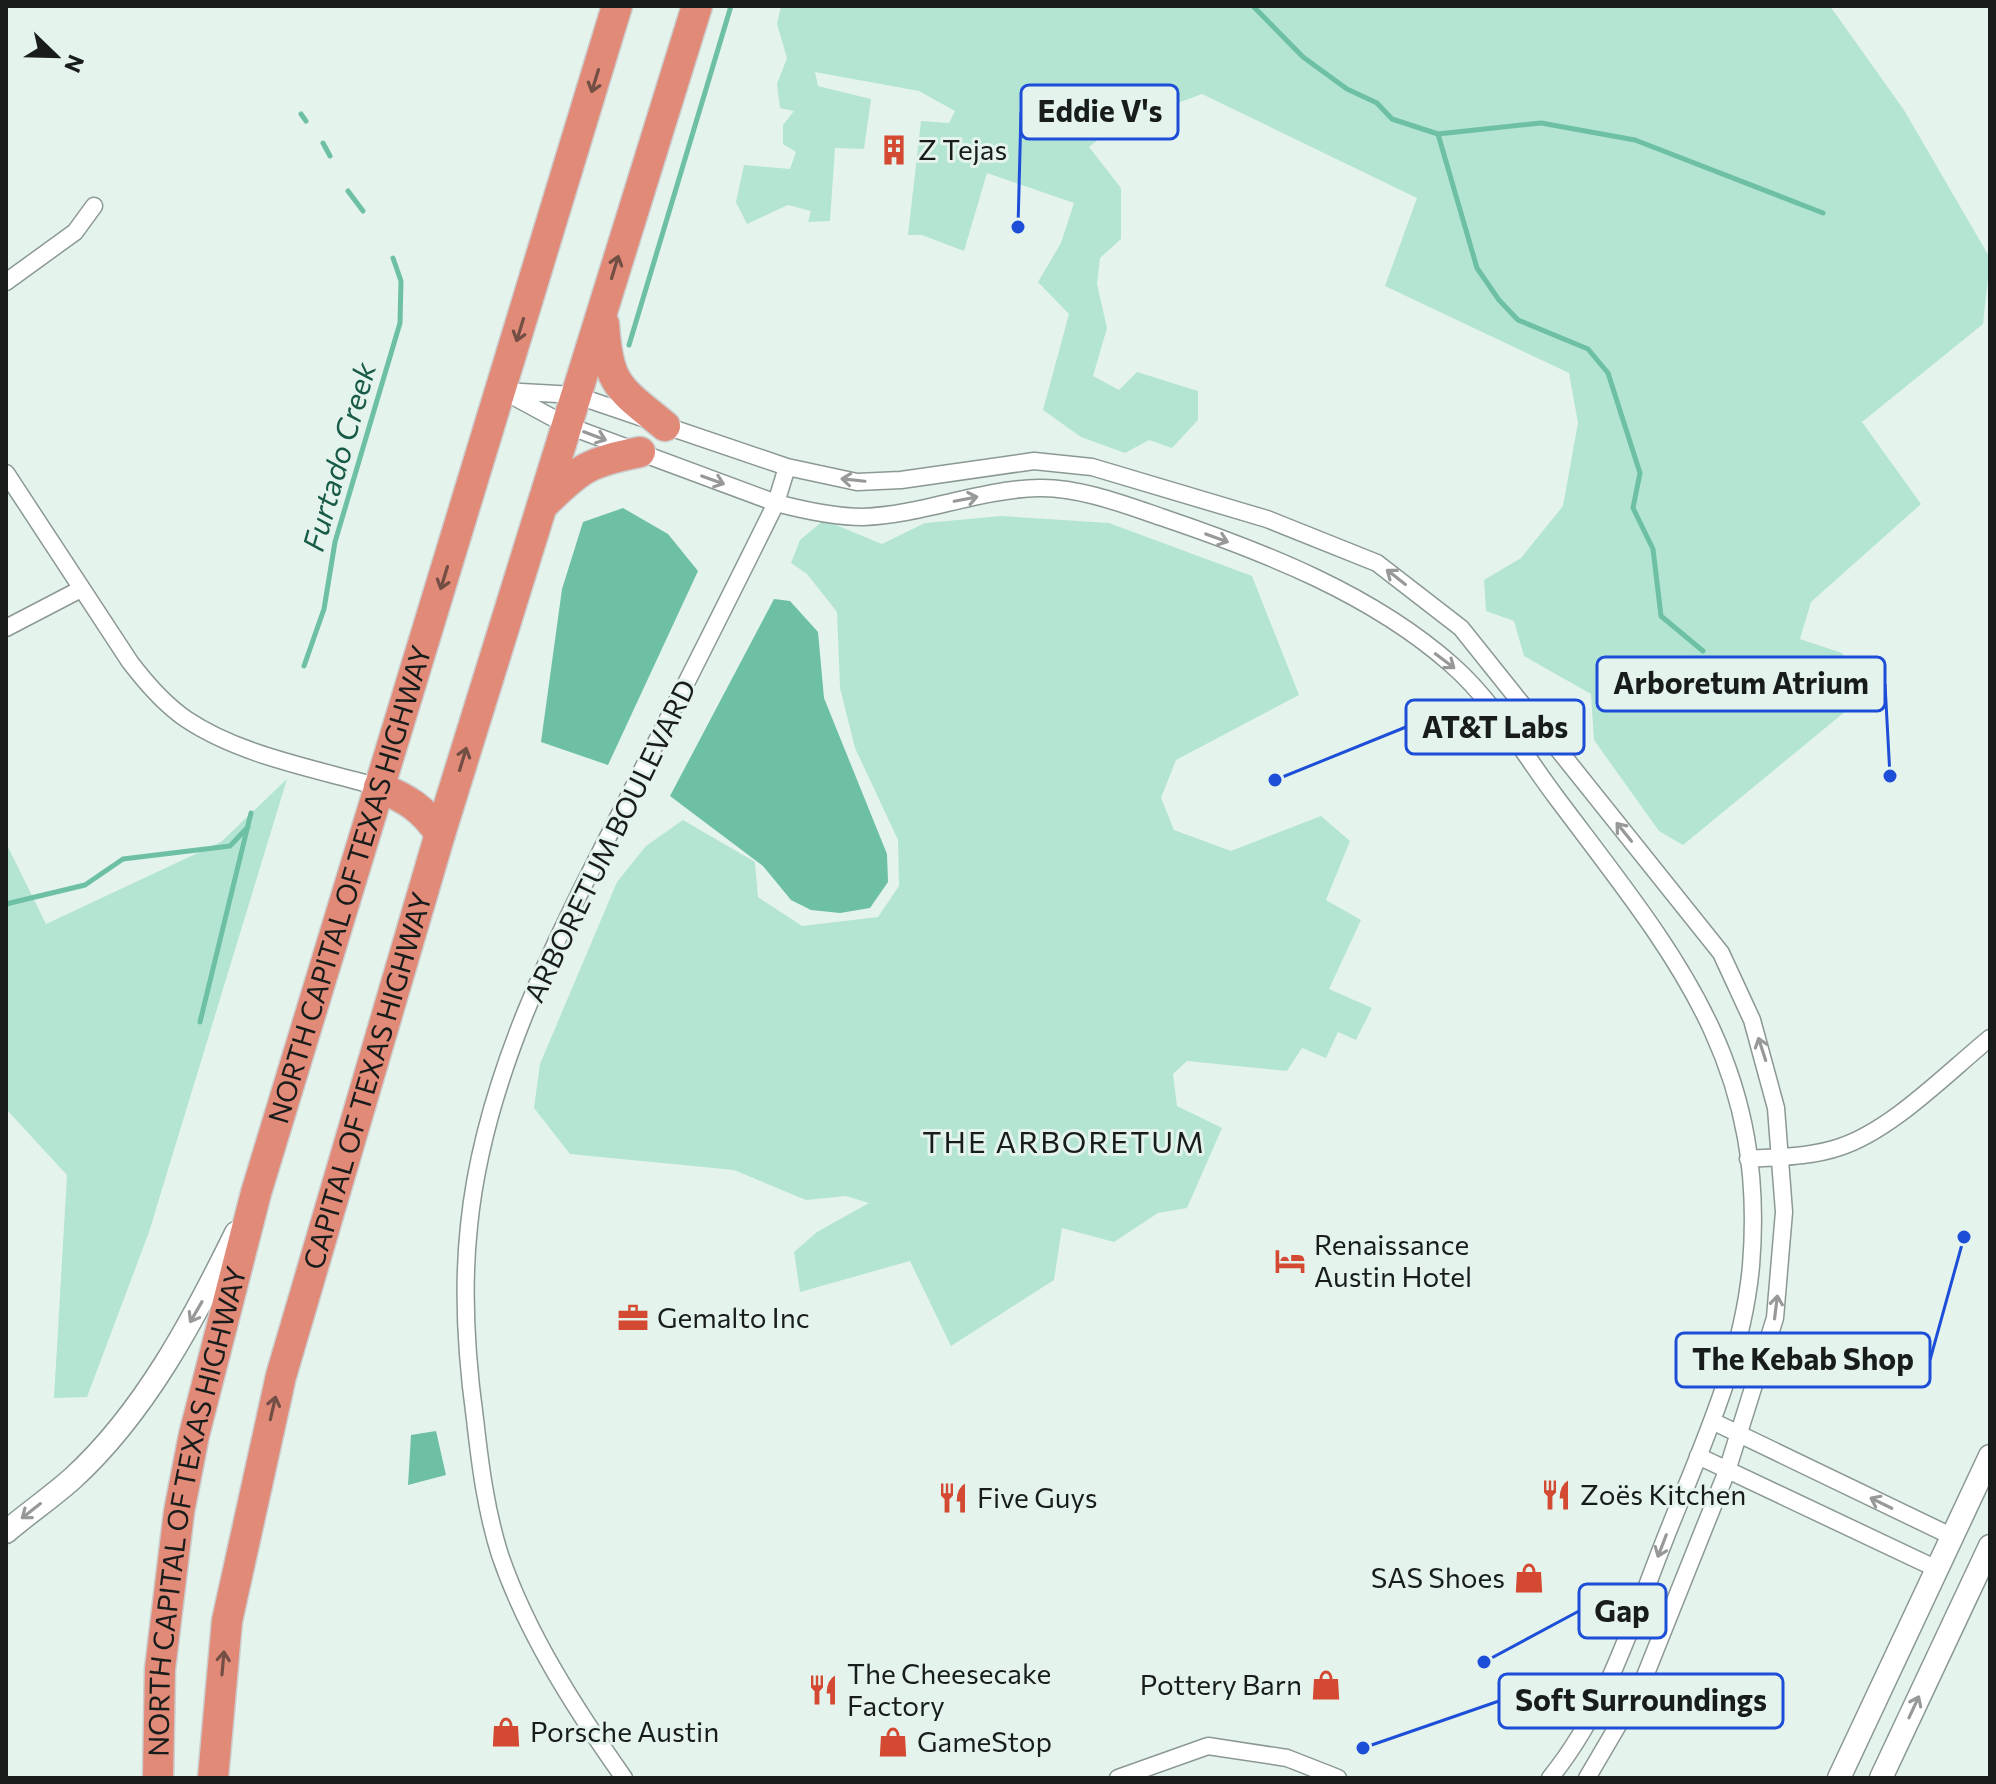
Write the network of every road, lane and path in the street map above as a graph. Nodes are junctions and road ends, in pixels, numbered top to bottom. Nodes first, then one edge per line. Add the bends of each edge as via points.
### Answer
1 (617, 6) edge
2 (697, 6) edge
3 (94, 206) dead end
4 (6, 282) edge
5 (602, 307) junction
6 (502, 391) junction
7 (575, 395) junction
8 (566, 425) junction
9 (665, 426) junction
10 (640, 452) junction
11 (787, 467) junction
12 (6, 473) edge
13 (776, 503) junction
14 (540, 509) junction
15 (81, 589) junction
16 (6, 628) edge
17 (379, 787) junction
18 (440, 834) junction
19 (1990, 1038) edge
20 (1782, 1157) junction
21 (1748, 1159) junction
22 (256, 1193) junction
23 (1712, 1421) junction
24 (1739, 1436) junction
25 (1698, 1456) junction
26 (1990, 1456) edge
27 (1727, 1471) junction
28 (6, 1532) edge
29 (1951, 1536) junction
30 (1987, 1560) edge
31 (1937, 1569) junction
32 (216, 1741) junction
33 (154, 1769) edge
34 (213, 1778) edge
35 (221, 1778) edge
36 (624, 1778) edge
37 (1118, 1778) edge
38 (1338, 1778) edge
39 (1550, 1778) edge
40 (1587, 1778) edge
41 (1839, 1778) edge
42 (1881, 1778) edge

1 -> 6 highway, NORTH CAPITAL OF TEXAS HIGHWAY
5 -> 2 highway
3 - 4 street via 75,232
5 - 7 highway
5 - 9 highway via 613,376
6 - 7 street
6 - 8 street
6 -> 17 highway, NORTH CAPITAL OF TEXAS HIGHWAY
7 - 8 highway, CAPITAL OF TEXAS HIGHWAY
7 - 9 street
8 -> 10 street
8 - 14 highway, CAPITAL OF TEXAS HIGHWAY
9 - 11 street
10 -> 13 street
10 - 14 highway via 581,469
11 - 13 street, ARBORETUM BOULEVARD
20 -> 11 street via 1767,1064 1721,953 1461,628 1377,563 1267,519 1092,467 1034,461 857,482
12 - 15 street
13 -> 21 street via 862,517 1041,488 1097,497 1248,549 1393,620 1453,665 1505,725 1688,978 1718,1037 1737,1093
13 - 36 street, ARBORETUM BOULEVARD via 535,989 486,1136 469,1224 467,1358 489,1517 515,1591 573,1700
18 -> 14 highway, CAPITAL OF TEXAS HIGHWAY
15 - 16 street
15 - 17 street via 152,690 186,719 233,742
17 - 18 highway via 411,801
17 - 22 highway, NORTH CAPITAL OF TEXAS HIGHWAY
32 -> 18 highway, CAPITAL OF TEXAS HIGHWAY via 227,1621 281,1376
19 - 20 street via 1871,1132 1841,1147
20 - 21 street
24 -> 20 street via 1775,1318 1782,1258
21 - 23 street via 1749,1278 1740,1336
22 -> 28 street via 186,1329 125,1419 74,1477
22 - 33 highway, NORTH CAPITAL OF TEXAS HIGHWAY via 179,1512
23 - 24 street
23 - 25 street
24 - 27 street
29 -> 24 street
25 - 27 street
25 -> 39 street via 1608,1686
26 - 29 street
27 - 31 street
27 - 40 street via 1641,1686
29 - 30 street
29 - 31 street
30 - 31 street
42 -> 30 street
31 - 41 street
32 - 34 highway, CAPITAL OF TEXAS HIGHWAY
32 - 35 highway
37 - 38 street via 1208,1746 1287,1758

